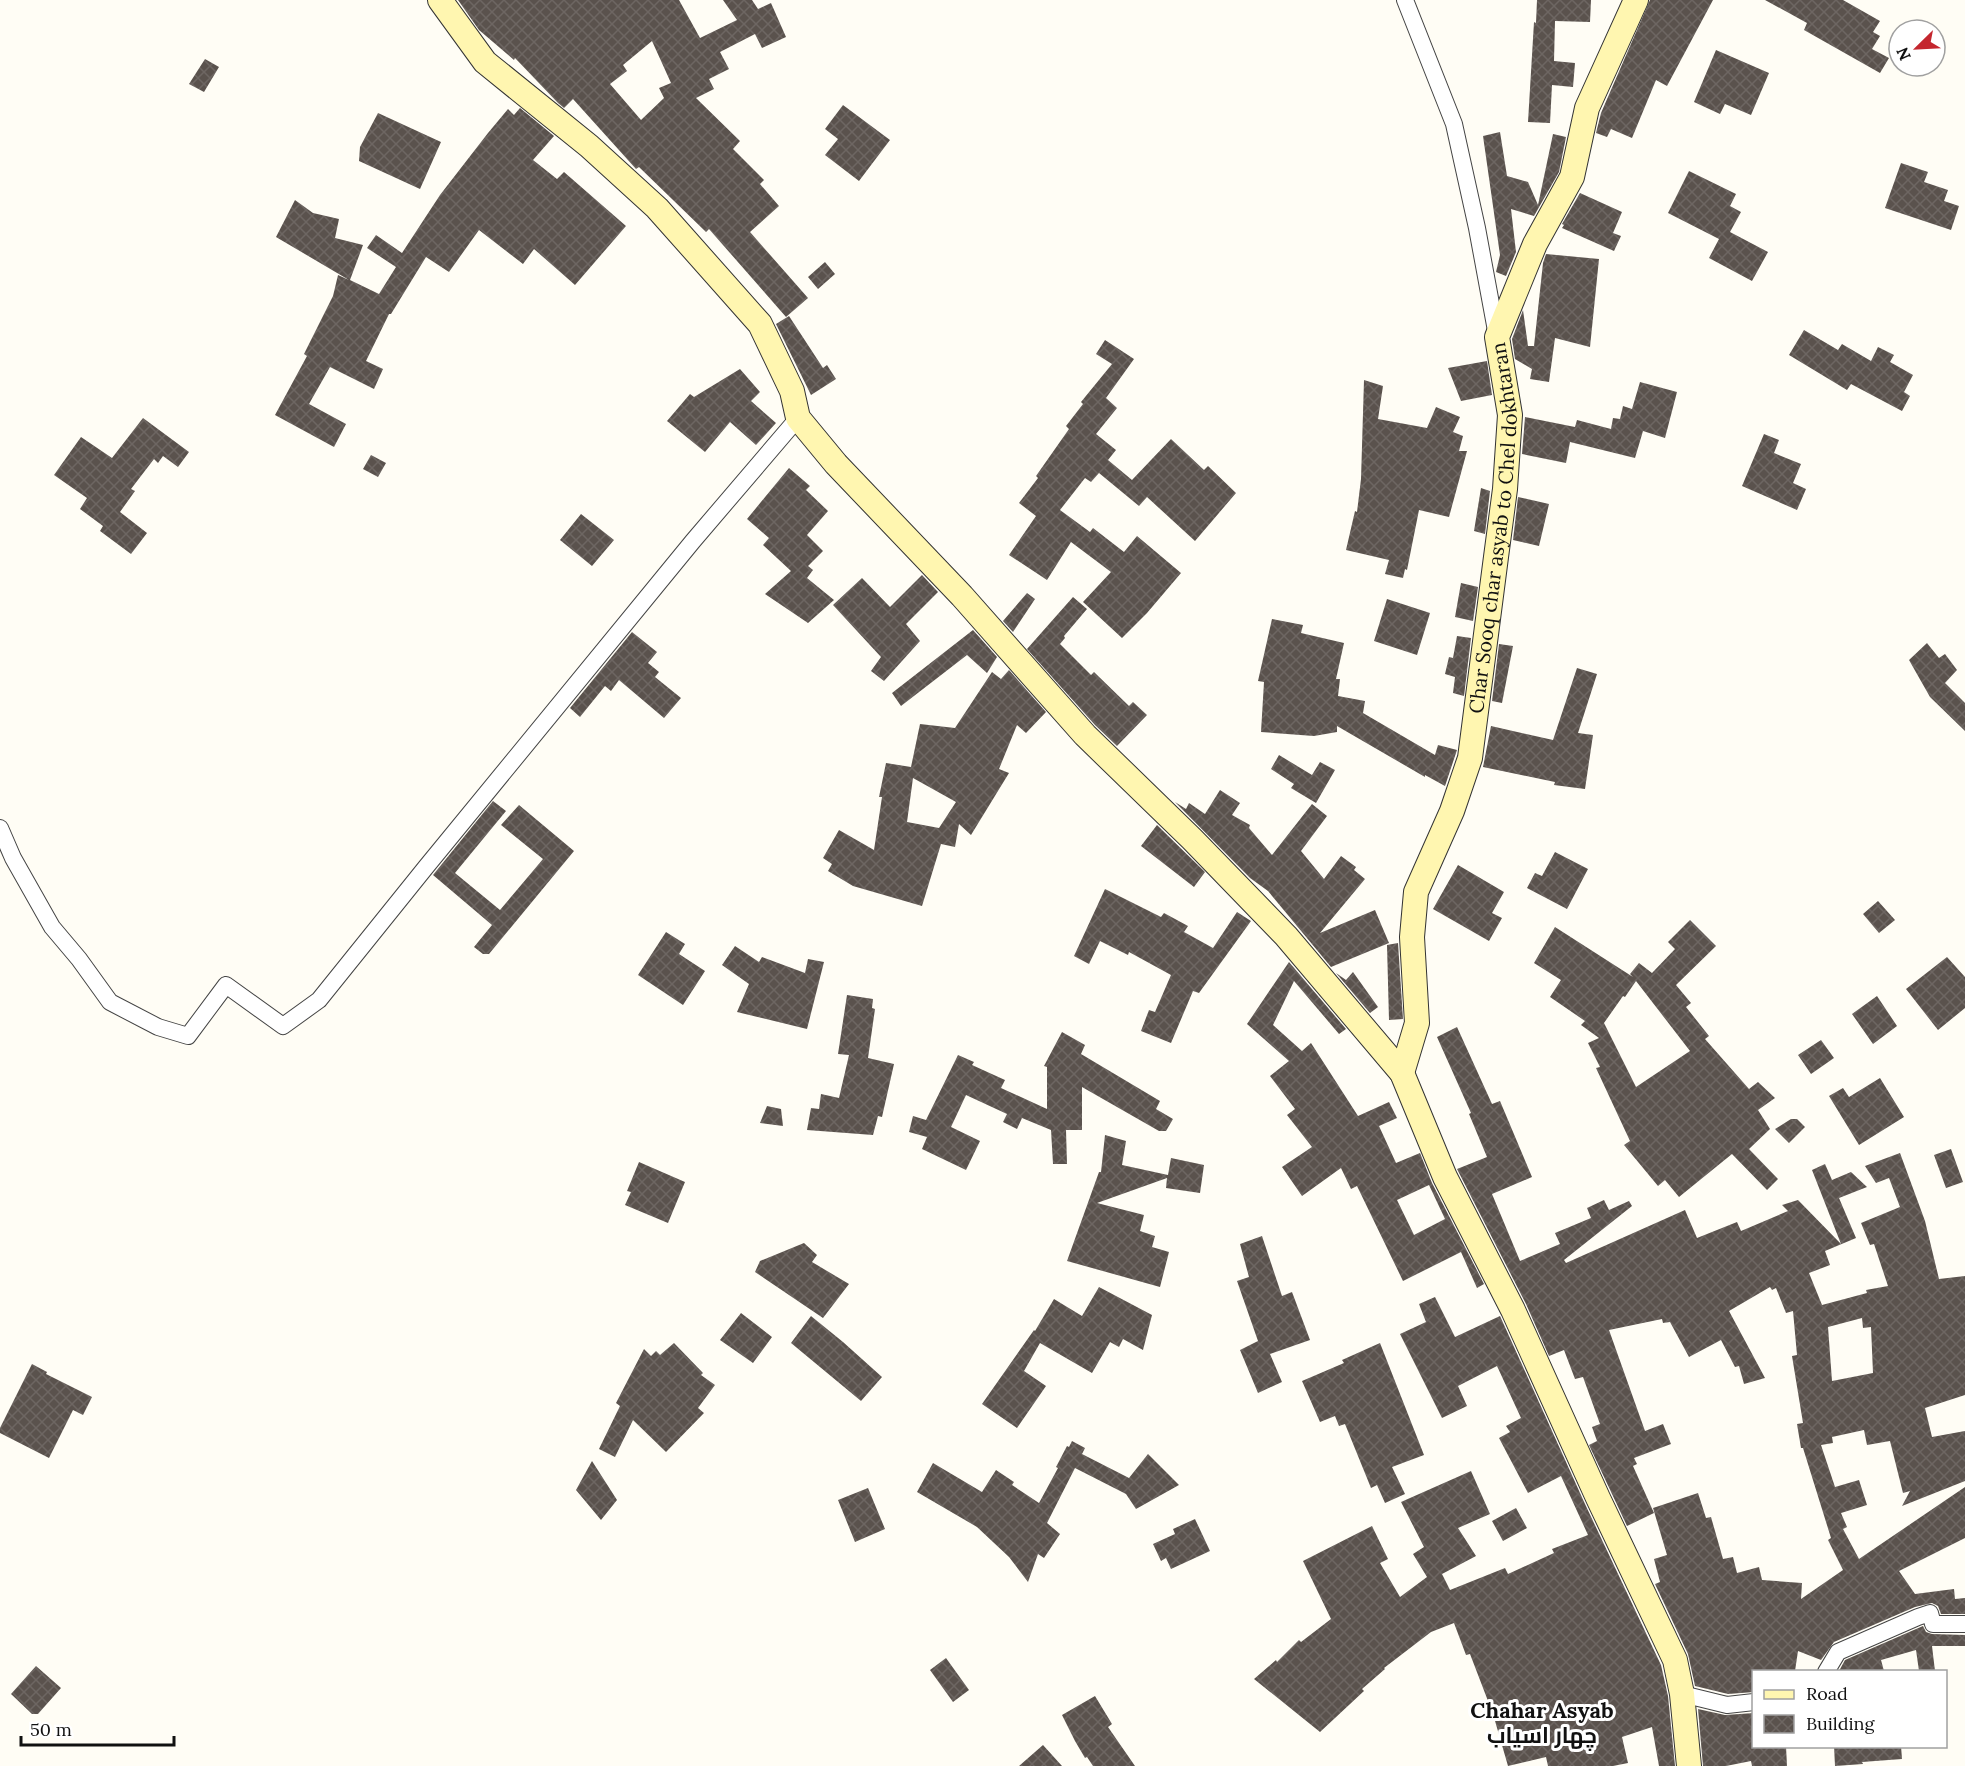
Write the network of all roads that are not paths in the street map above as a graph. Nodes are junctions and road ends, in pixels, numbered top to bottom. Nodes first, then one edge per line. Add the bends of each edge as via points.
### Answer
1 (440, 0) edge
2 (1405, 0) edge
3 (1636, 0) edge
4 (1497, 337) junction
5 (798, 418) junction
6 (0, 828) edge
7 (1402, 1072) junction
8 (1965, 1624) edge
9 (1827, 1670) edge
10 (1682, 1694) junction
11 (1752, 1702) edge
12 (1689, 1766) edge

1 - 5 street via 485,62 657,207 760,324 792,391
2 - 4 street via 1454,124
3 - 4 street, Char Sooq char asyab to Chel dokhtaran via 1587,108 1572,177 1535,244
4 - 7 street, Char Sooq char asyab to Chel dokhtaran via 1510,415 1505,489 1470,758 1452,811 1416,892 1412,937 1418,1023
5 - 6 street via 319,1000 283,1026 226,985 188,1036 158,1027 110,1002 52,927
5 - 7 street via 1085,735 1286,936
7 - 10 street via 1445,1177 1513,1310 1676,1660
8 - 9 street via 1933,1624 1930,1613 1838,1652
10 - 11 street via 1728,1705
10 - 12 street

